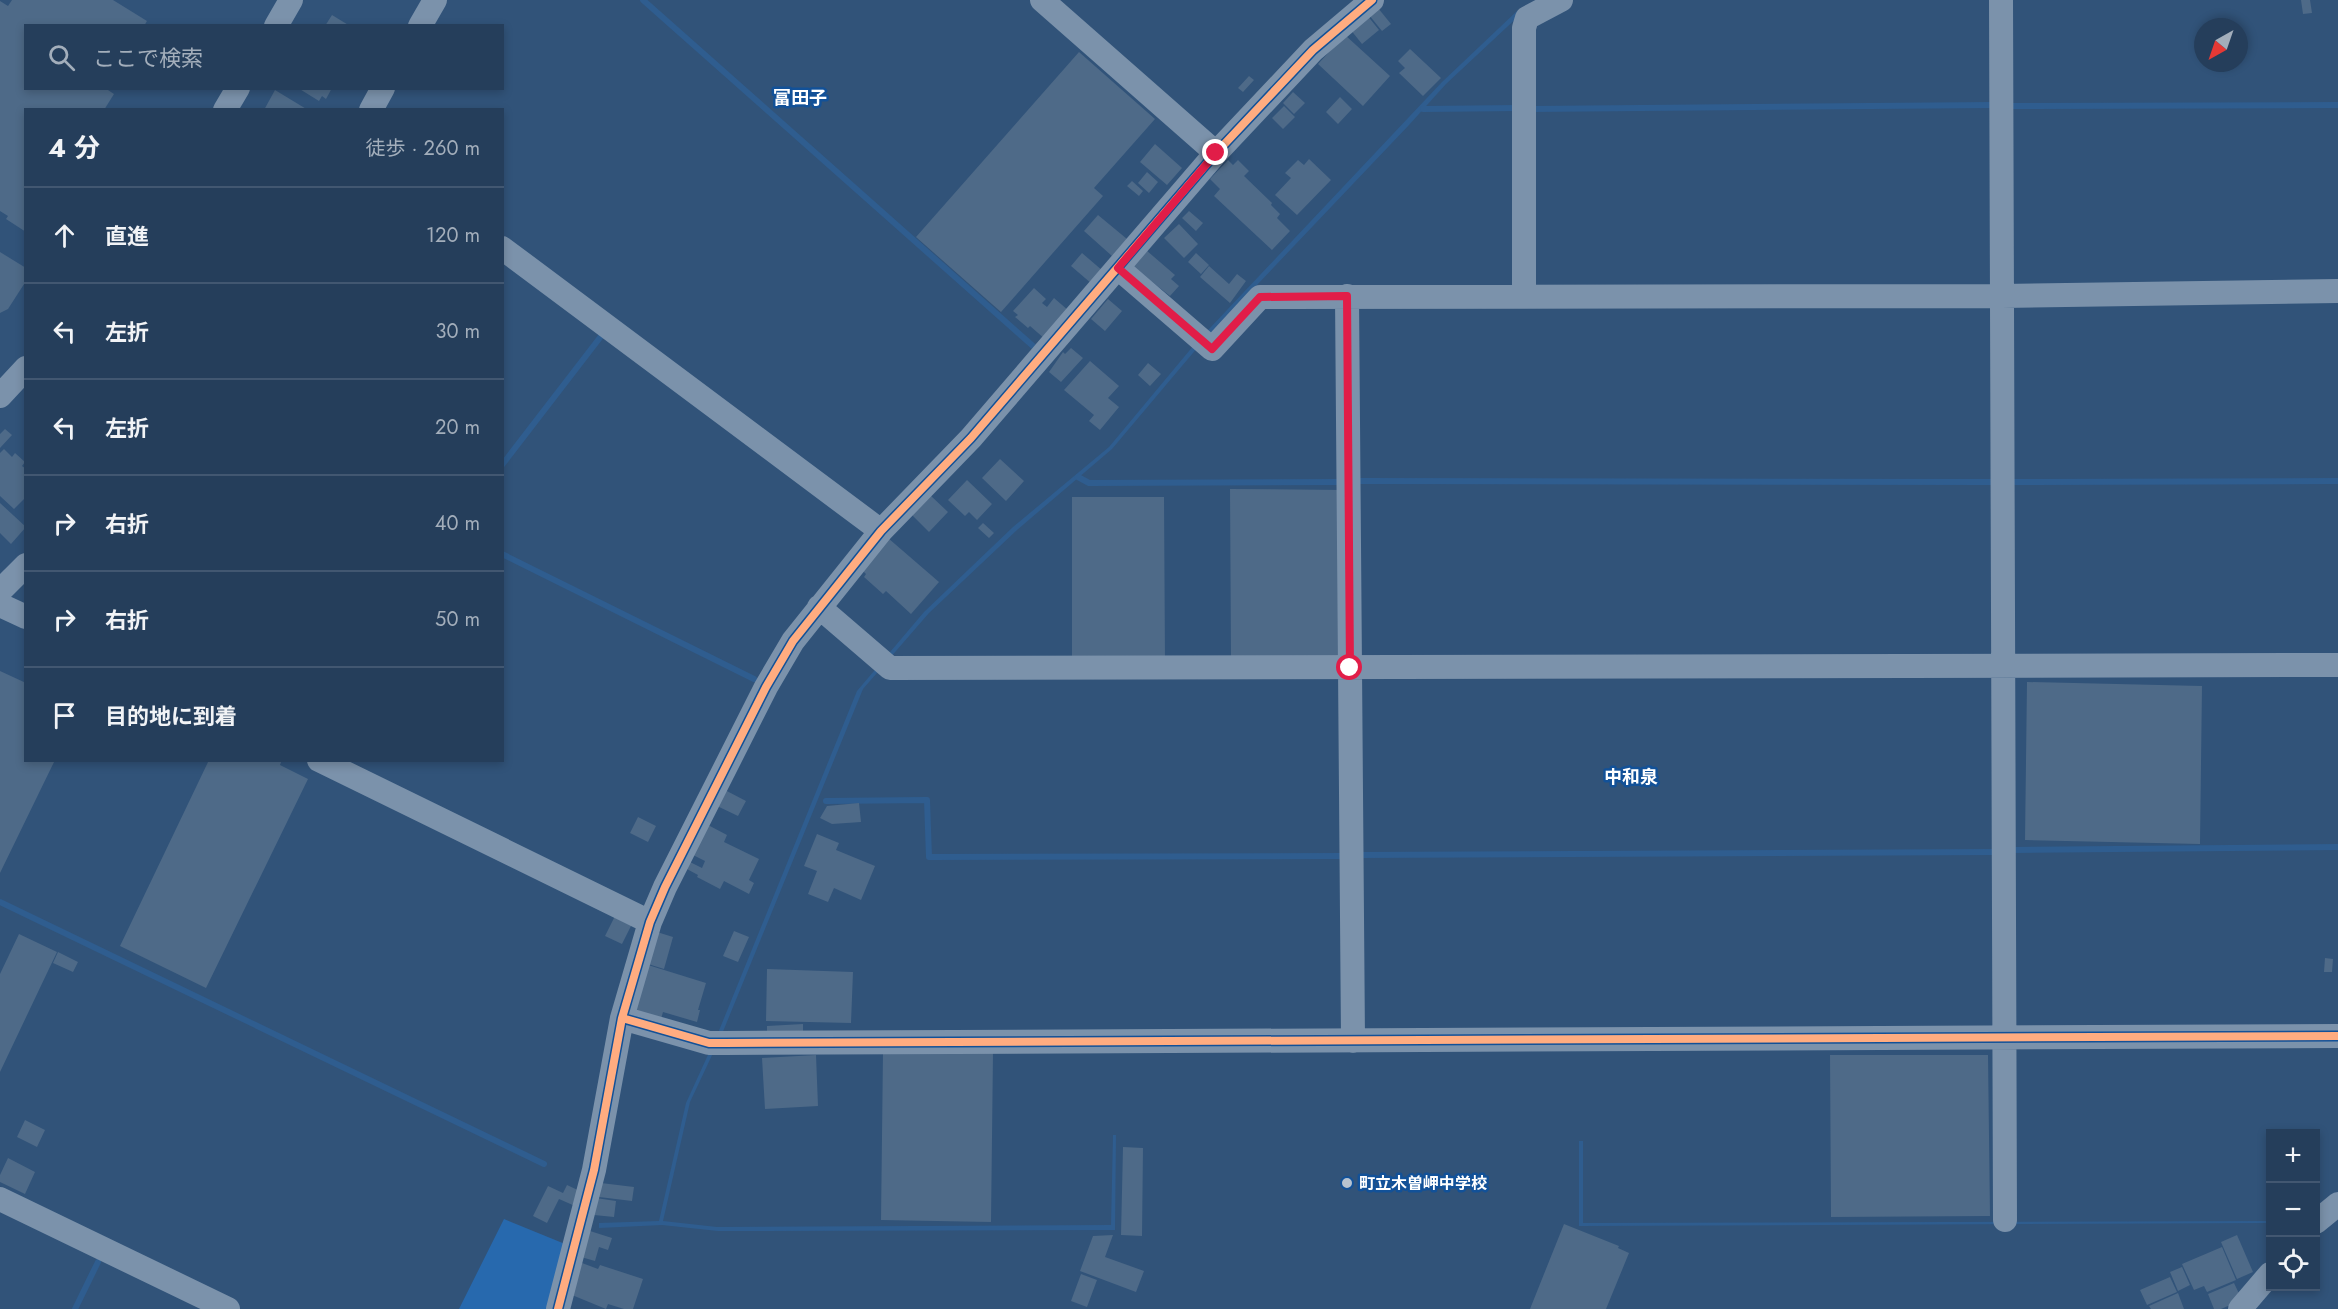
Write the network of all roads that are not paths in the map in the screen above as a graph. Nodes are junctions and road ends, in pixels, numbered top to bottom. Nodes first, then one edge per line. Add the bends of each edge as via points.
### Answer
1 (291, 0) edge
2 (435, 0) edge
3 (1042, 0) edge
4 (1372, 0) edge
5 (1561, 0) edge
6 (2001, 0) edge
7 (277, 24) edge
8 (421, 24) edge
9 (237, 90) edge
10 (382, 90) edge
11 (226, 108) edge
12 (372, 108) edge
13 (1216, 153) junction
14 (504, 249) edge
15 (1118, 268) junction
16 (2338, 291) edge
17 (1347, 296) junction
18 (1524, 296) junction
19 (2002, 296) junction
20 (24, 370) edge
21 (0, 396) edge
22 (881, 531) junction
23 (24, 570) edge
24 (9, 606) edge
25 (819, 607) junction
26 (2338, 665) edge
27 (1350, 668) junction
28 (2005, 668) junction
29 (323, 762) edge
30 (650, 922) junction
31 (622, 1018) junction
32 (2338, 1036) edge
33 (2005, 1038) junction
34 (1353, 1041) junction
35 (0, 1198) edge
36 (2338, 1204) edge
37 (2320, 1219) edge
38 (2005, 1220) dead end
39 (2266, 1280) edge
40 (228, 1309) edge
41 (558, 1309) edge
42 (2240, 1309) edge

1 - 7 street
2 - 8 street
3 - 13 street
4 - 13 street via 1312,50
5 - 18 street via 1527,18 1524,28
6 - 19 street
9 - 11 street
10 - 12 street
13 - 15 street
14 - 22 street
15 - 17 street via 1212,349 1260,297
15 - 22 street via 971,438
16 - 19 street
17 - 18 street
17 - 27 street
18 - 19 street
19 - 28 street
20 - 21 street
22 - 25 street
23 - 24 street
25 - 27 street via 884,662
25 - 30 street via 766,687
26 - 28 street
27 - 28 street
27 - 34 street
28 - 33 street
29 - 30 street
30 - 31 street
31 - 34 street via 716,1043
31 - 41 street via 594,1170
32 - 33 street
33 - 34 street
33 - 38 street
35 - 40 street
36 - 37 street
39 - 42 street

